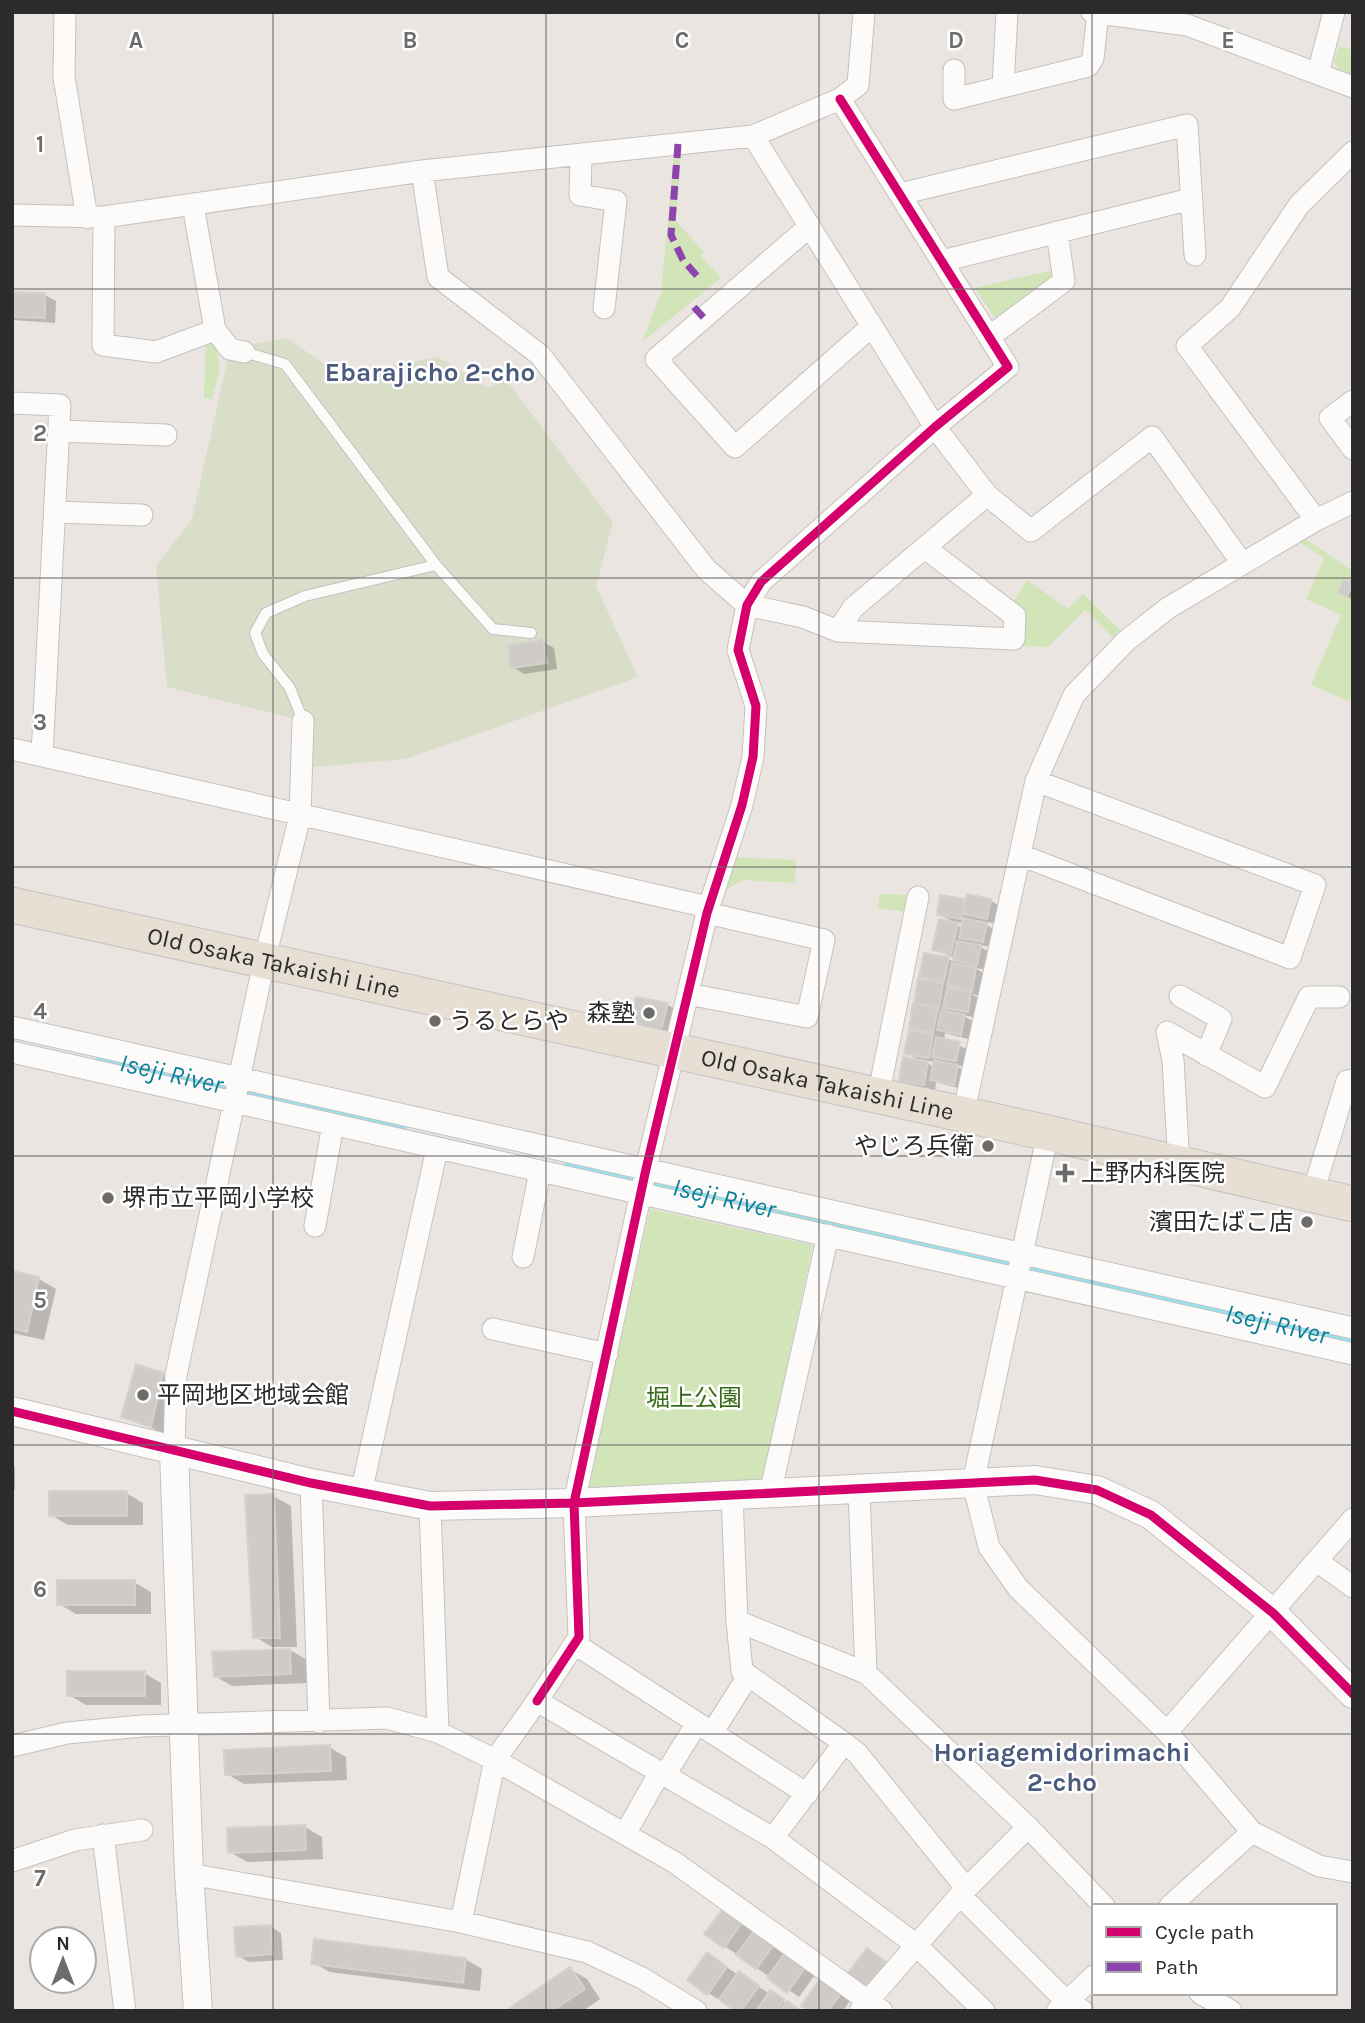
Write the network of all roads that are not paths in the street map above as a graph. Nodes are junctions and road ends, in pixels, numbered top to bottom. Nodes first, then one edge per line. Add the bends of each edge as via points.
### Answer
1 (65, 12) edge
2 (864, 12) edge
3 (1007, 12) edge
4 (1092, 12) edge
5 (1334, 12) edge
6 (1098, 13) edge
7 (1190, 19) edge
8 (954, 70) dead end
9 (1318, 73) junction
10 (1003, 87) junction
11 (1353, 87) edge
12 (840, 99) junction
13 (753, 136) junction
14 (1353, 152) edge
15 (581, 154) junction
16 (422, 171) junction
17 (900, 194) junction
18 (1191, 199) junction
19 (192, 205) junction
20 (12, 215) edge
21 (96, 218) junction
22 (810, 226) junction
23 (1057, 232) junction
24 (1195, 255) dead end
25 (942, 261) junction
26 (604, 308) dead end
27 (872, 326) junction
28 (215, 330) junction
29 (989, 337) junction
30 (244, 352) joint
31 (1353, 401) edge
32 (12, 403) edge
33 (935, 427) junction
34 (59, 431) junction
35 (166, 435) dead end
36 (1353, 449) edge
37 (987, 495) junction
38 (1353, 502) edge
39 (55, 512) junction
40 (142, 515) dead end
41 (1316, 520) junction
42 (925, 548) junction
43 (1242, 564) junction
44 (436, 565) junction
45 (747, 605) junction
46 (838, 631) junction
47 (531, 633) dead end
48 (303, 721) joint
49 (12, 749) edge
50 (42, 755) junction
51 (1037, 781) junction
52 (300, 816) junction
53 (1020, 856) junction
54 (918, 897) dead end
55 (12, 905) edge
56 (707, 910) junction
57 (264, 962) junction
58 (688, 994) junction
59 (1180, 996) dead end
60 (1339, 996) dead end
61 (12, 1027) edge
62 (674, 1051) junction
63 (12, 1052) edge
64 (1206, 1055) junction
65 (1353, 1080) edge
66 (238, 1090) junction
67 (878, 1097) junction
68 (963, 1115) junction
69 (332, 1125) junction
70 (1048, 1133) junction
71 (437, 1149) junction
72 (1179, 1165) junction
73 (540, 1171) junction
74 (644, 1181) junction
75 (1312, 1196) junction
76 (1353, 1204) edge
77 (315, 1226) dead end
78 (828, 1235) junction
79 (523, 1257) dead end
80 (1019, 1266) junction
81 (1353, 1328) edge
82 (493, 1329) dead end
83 (607, 1354) junction
84 (1353, 1354) edge
85 (12, 1411) edge
86 (174, 1451) junction
87 (311, 1483) junction
88 (973, 1483) junction
89 (859, 1490) junction
90 (361, 1493) junction
91 (770, 1494) junction
92 (732, 1495) junction
93 (574, 1503) junction
94 (430, 1506) junction
95 (1353, 1519) edge
96 (1317, 1561) junction
97 (1353, 1587) edge
98 (1273, 1613) junction
99 (737, 1621) junction
100 (575, 1644) junction
101 (866, 1673) junction
102 (748, 1675) junction
103 (1353, 1694) edge
104 (537, 1701) junction
105 (319, 1722) junction
106 (184, 1725) junction
107 (704, 1728) junction
108 (438, 1732) junction
109 (1167, 1732) junction
110 (844, 1743) junction
111 (12, 1746) edge
112 (495, 1760) junction
113 (662, 1774) junction
114 (807, 1794) junction
115 (1028, 1828) junction
116 (142, 1830) dead end
117 (1252, 1832) junction
118 (625, 1834) junction
119 (103, 1835) junction
120 (773, 1838) junction
121 (12, 1861) edge
122 (1353, 1872) edge
123 (189, 1874) junction
124 (963, 1892) junction
125 (1102, 1904) edge
126 (1172, 1904) edge
127 (461, 1922) junction
128 (915, 1944) junction
129 (1092, 1979) edge
130 (1203, 1995) edge
131 (870, 2007) edge
132 (1069, 2008) edge
133 (125, 2011) edge
134 (198, 2011) edge
135 (696, 2011) edge
136 (984, 2011) edge
137 (1231, 2011) edge

1 - 21 street via 64,77
2 - 12 street via 858,85
3 - 10 street
4 - 6 street
5 - 9 street
6 - 7 street
6 - 10 street via 1088,66
7 - 9 street
8 - 10 street via 954,99
9 - 11 street
12 - 13 street
12 - 17 street
13 - 15 street
13 - 22 street
14 - 41 street via 1299,205 1230,308 1187,346
15 - 16 street
15 - 26 street via 580,195 616,201
16 - 19 street
16 - 45 street via 438,277 540,355 706,569
17 - 18 street via 1187,125
17 - 25 street
18 - 23 street
18 - 24 street
19 - 21 street
19 - 28 street
20 - 21 street
21 - 28 street via 103,345 156,352
22 - 27 street
22 - 27 street via 656,359 735,447
23 - 25 street
23 - 29 street via 1064,281
25 - 29 street
27 - 33 street
28 - 30 street via 230,349
29 - 33 street via 1008,368
30 - 44 lane via 285,364
31 - 36 street via 1329,418
32 - 34 street via 60,405
33 - 37 street
33 - 45 street via 761,582
34 - 35 street
34 - 39 street
37 - 42 street
37 - 43 street via 1031,531 1152,437
38 - 41 street
39 - 40 street
39 - 50 street
41 - 43 street
42 - 46 street via 853,608
42 - 46 street via 1014,616 1014,639
43 - 51 street via 1168,608 1126,641 1074,695
44 - 47 lane via 493,629
44 - 48 lane via 305,596 267,613 255,633 263,654 290,688
45 - 46 street via 803,617
45 - 56 street via 738,650 756,706 753,757
48 - 52 street
49 - 50 street
50 - 52 street
51 - 53 street
51 - 53 street via 1315,886 1290,958
52 - 56 street
52 - 57 street
53 - 68 street
54 - 67 street
55 - 57 main road, Old Osaka Takaishi Line
56 - 58 street
56 - 58 street via 824,940 807,1017
57 - 62 main road, Old Osaka Takaishi Line
57 - 66 street
58 - 62 street
59 - 64 street via 1221,1019
60 - 64 street via 1309,996 1265,1087
61 - 66 street
62 - 67 main road, Old Osaka Takaishi Line
62 - 74 street
63 - 66 street
64 - 72 street via 1167,1032
65 - 75 street via 1347,1081
66 - 69 street
66 - 74 street
66 - 86 street via 176,1375
67 - 68 main road, Old Osaka Takaishi Line
68 - 70 main road, Old Osaka Takaishi Line
69 - 71 street
69 - 77 street
70 - 72 main road, Old Osaka Takaishi Line
70 - 80 street
71 - 73 street
71 - 90 street
72 - 75 main road, Old Osaka Takaishi Line
73 - 74 street
73 - 79 street
74 - 78 street
74 - 80 street
74 - 83 street
75 - 76 main road, Old Osaka Takaishi Line
78 - 80 street
78 - 91 street
80 - 81 street
80 - 84 street
80 - 88 street
82 - 83 street
83 - 93 street
85 - 86 street
86 - 87 street
86 - 106 street
87 - 90 street
87 - 105 street
88 - 89 street
88 - 98 street via 1067,1483 1127,1502 1151,1515
88 - 109 street via 989,1547 1018,1588
89 - 91 street
89 - 101 street
90 - 94 street
91 - 92 street
92 - 93 street
92 - 99 street
93 - 94 street
93 - 100 street via 579,1637
94 - 108 street
95 - 96 street
96 - 97 street
96 - 98 street
98 - 103 street
98 - 109 street
99 - 101 street
99 - 102 street via 742,1671
100 - 104 street
100 - 107 street
101 - 115 street
102 - 107 street
102 - 110 street
104 - 112 street
104 - 113 street
105 - 106 street
105 - 108 street via 387,1718
106 - 111 street via 66,1733
106 - 123 street
107 - 113 street
107 - 114 street
108 - 112 street
109 - 117 street
110 - 114 street
110 - 124 street via 857,1753
112 - 118 street
112 - 127 street
113 - 118 street
113 - 120 street
114 - 120 street
115 - 124 street
115 - 125 street
116 - 119 street
117 - 122 street via 1319,1866
117 - 126 street
118 - 131 street via 674,1862
119 - 121 street
119 - 133 street
120 - 128 street
123 - 127 street
123 - 134 street
124 - 128 street
124 - 132 street
127 - 135 street via 587,1952
128 - 131 street
128 - 136 street
129 - 132 street
130 - 137 street

